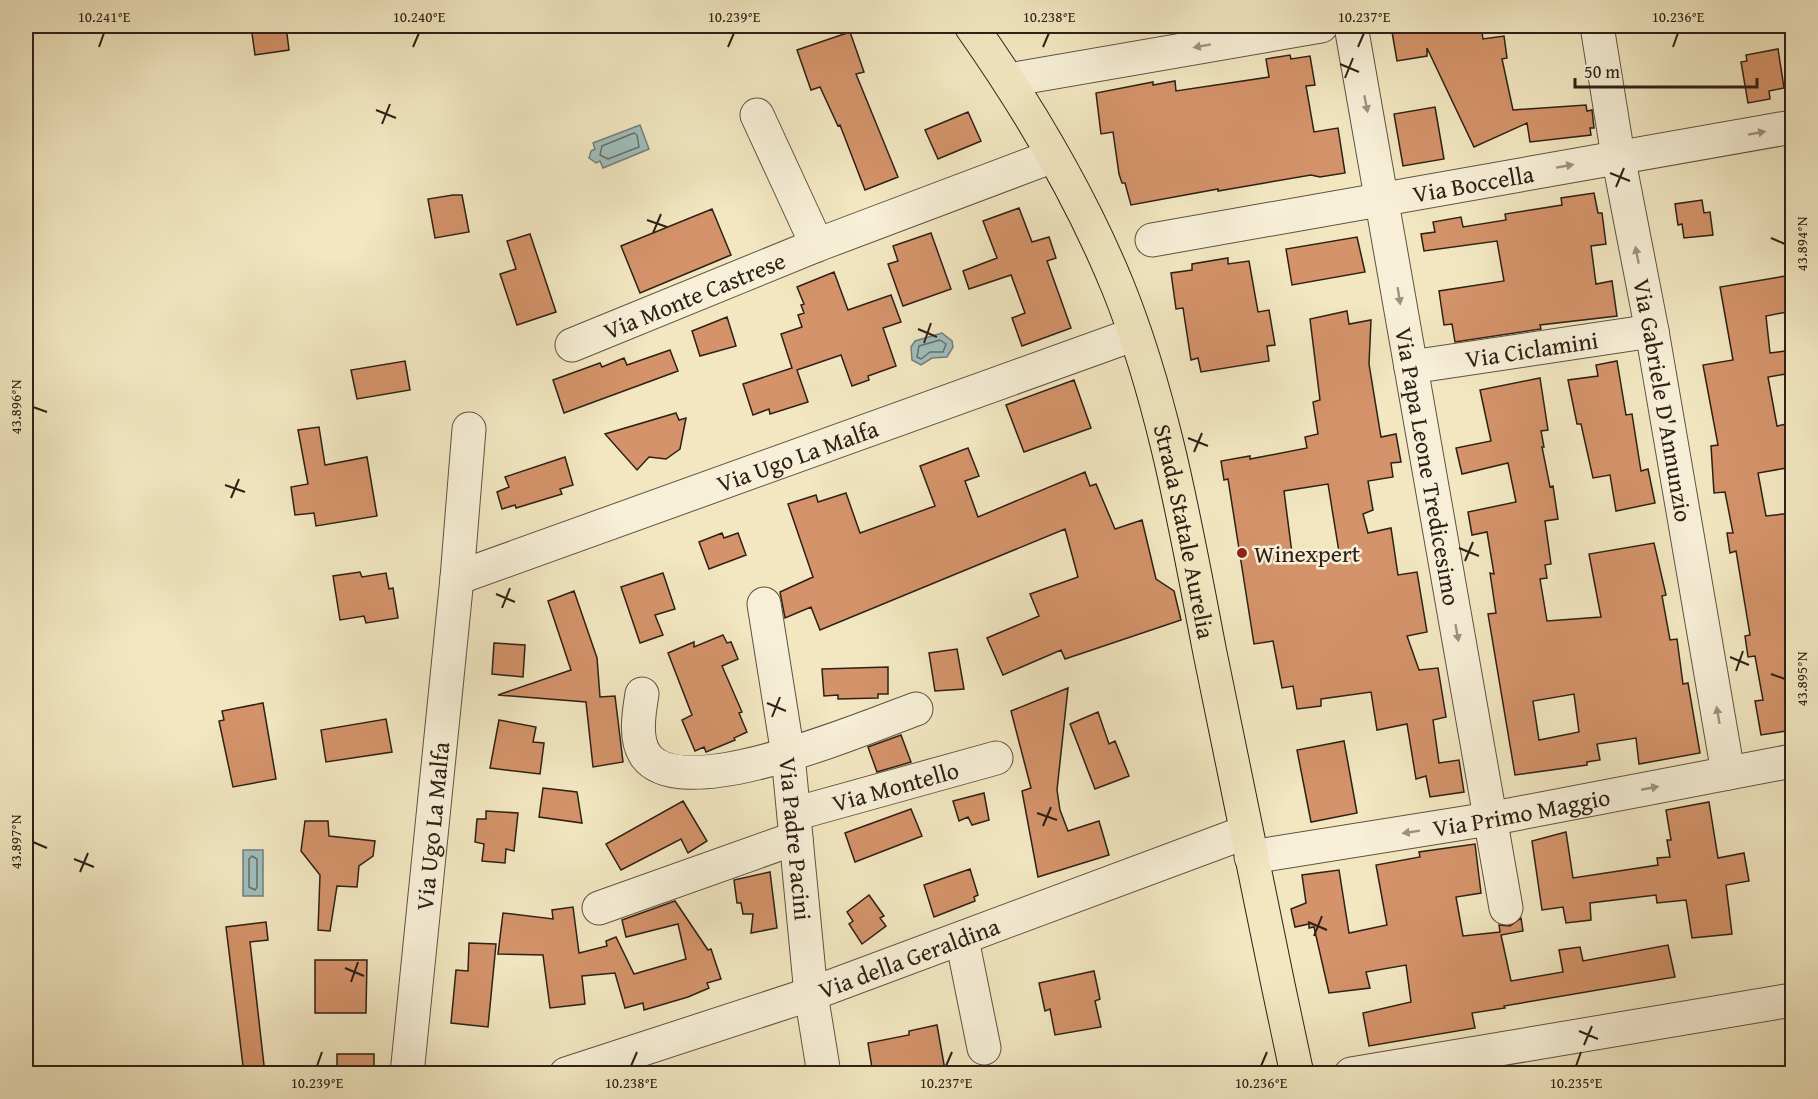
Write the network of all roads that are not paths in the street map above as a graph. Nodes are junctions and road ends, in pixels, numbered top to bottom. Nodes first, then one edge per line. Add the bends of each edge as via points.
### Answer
1 (971, 26) edge
2 (1322, 26) edge
3 (1351, 26) edge
4 (1598, 26) edge
5 (1009, 80) junction
6 (758, 115) dead end
7 (1792, 127) edge
8 (1053, 156) junction
9 (1618, 156) junction
10 (1383, 198) junction
11 (1152, 240) dead end
12 (818, 245) junction
13 (1652, 331) junction
14 (1136, 334) junction
15 (572, 345) dead end
16 (1411, 367) junction
17 (469, 429) dead end
18 (457, 578) junction
19 (765, 604) dead end
20 (642, 694) dead end
21 (916, 709) dead end
22 (788, 754) junction
23 (996, 758) dead end
24 (1792, 761) edge
25 (1728, 773) junction
26 (1489, 819) junction
27 (795, 826) junction
28 (1249, 844) junction
29 (599, 908) dead end
30 (1506, 908) dead end
31 (962, 939) junction
32 (811, 994) junction
33 (1792, 1006) edge
34 (984, 1048) dead end
35 (407, 1074) edge
36 (566, 1074) edge
37 (824, 1074) edge
38 (1297, 1074) edge
39 (1351, 1074) edge

1 - 5 main road, Strada Statale Aurelia
2 -> 5 street
3 -> 10 street, Via Papa Leone Tredicesimo
4 - 9 street, Via Gabriele D'Annunzio
5 - 8 main road, Strada Statale Aurelia
6 - 12 street, Via Monte Castrese
9 -> 7 street, Via Boccella
8 - 12 street, Via Monte Castrese
8 - 14 main road, Strada Statale Aurelia via 1096,238
10 -> 9 street, Via Boccella
13 -> 9 street, Via Gabriele D'Annunzio
10 - 11 street, Via Boccella
10 -> 16 street, Via Papa Leone Tredicesimo
12 - 15 street, Via Monte Castrese
13 - 16 street, Via Ciclamini
25 -> 13 street, Via Gabriele D'Annunzio
14 - 18 street, Via Ugo La Malfa
14 - 28 main road, Strada Statale Aurelia via 1155,396 1183,518
16 -> 26 street, Via Papa Leone Tredicesimo
17 - 18 street, Via Ugo La Malfa
18 - 35 street, Via Ugo La Malfa
19 - 22 street, Via Padre Pacini
20 - 22 street via 642,746 647,757 664,770 689,774 717,772
21 - 22 street
22 - 27 street, Via Padre Pacini
23 - 27 street, Via Montello
24 - 25 street, Via Primo Maggio
26 -> 25 street, Via Primo Maggio
26 -> 28 street, Via Primo Maggio
26 - 30 street, Via Papa Leone Tredicesimo
27 - 29 street, Via Montello
27 - 32 street, Via Padre Pacini
28 - 31 street, Via della Geraldina
28 - 38 main road, Strada Statale Aurelia
31 - 32 street, Via della Geraldina
31 - 34 street
32 - 36 street, Via della Geraldina
32 - 37 street, Via Padre Pacini
33 - 39 street

